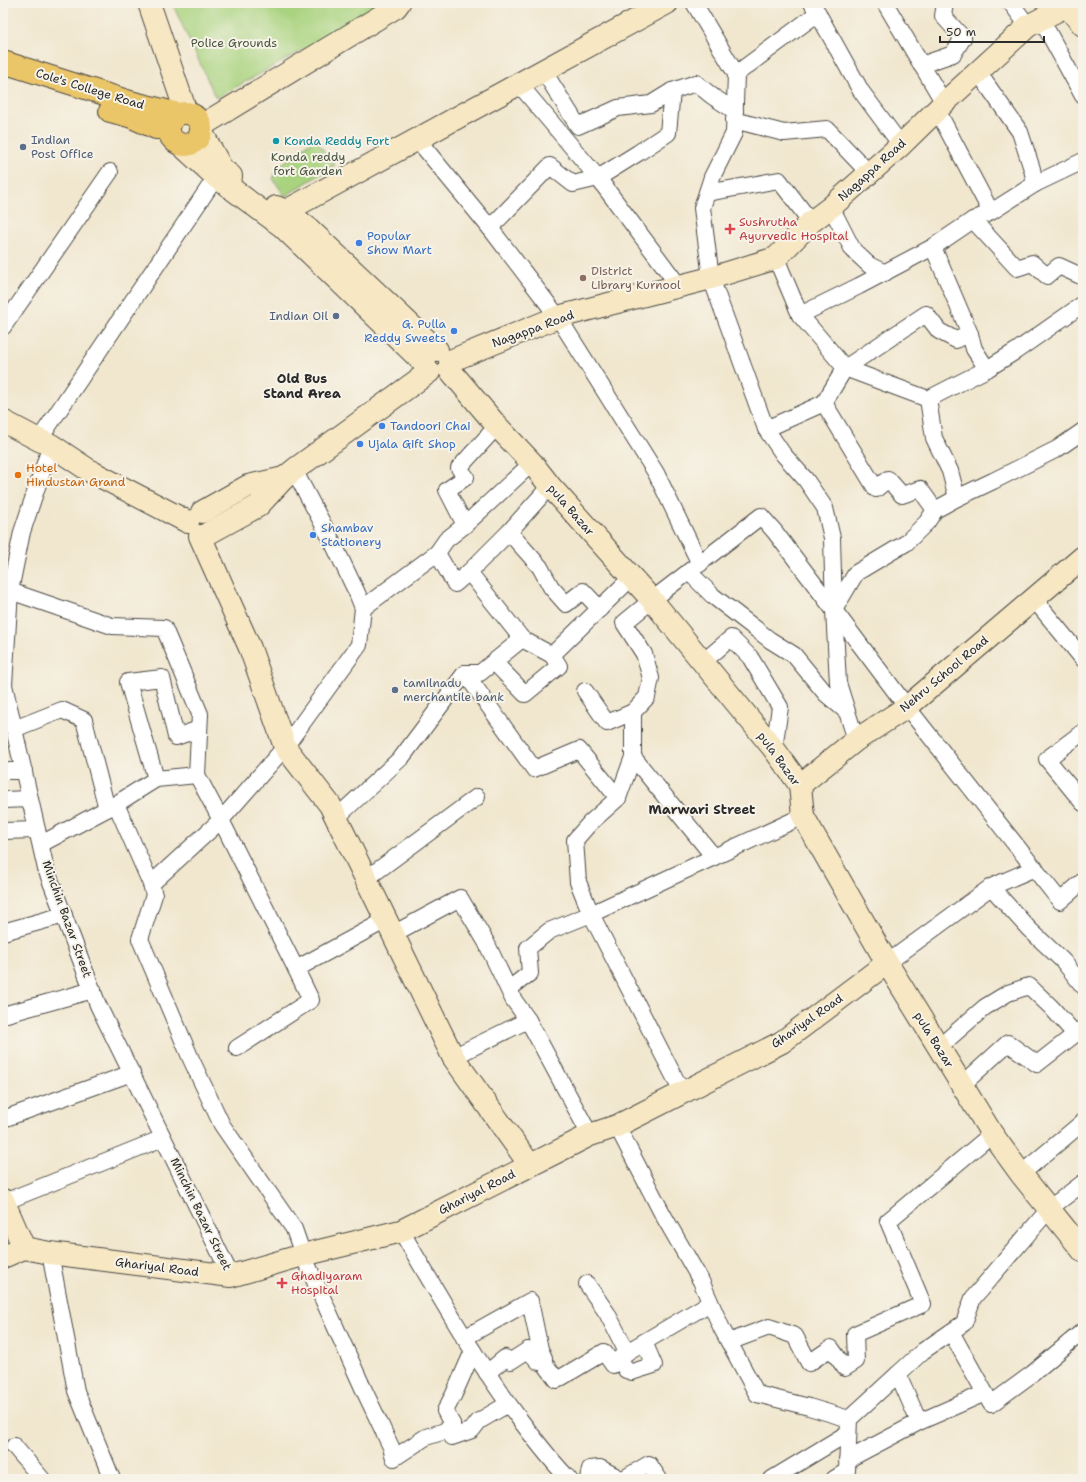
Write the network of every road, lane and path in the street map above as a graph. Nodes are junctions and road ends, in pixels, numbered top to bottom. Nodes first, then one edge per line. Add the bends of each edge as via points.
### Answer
1 (149, 3) edge
2 (398, 3) edge
3 (667, 3) edge
4 (694, 3) edge
5 (885, 3) edge
6 (945, 3) edge
7 (1011, 3) edge
8 (1065, 4) edge
9 (815, 8) edge
10 (1034, 22) junction
11 (1083, 25) edge
12 (3, 62) edge
13 (921, 65) junction
14 (544, 70) junction
15 (978, 72) junction
16 (736, 74) junction
17 (3, 78) edge
18 (519, 84) junction
19 (672, 91) junction
20 (1083, 96) edge
21 (940, 107) junction
22 (734, 115) junction
23 (186, 126) junction
24 (417, 139) junction
25 (901, 145) junction
26 (1083, 161) edge
27 (110, 172) dead end
28 (869, 172) junction
29 (216, 177) junction
30 (598, 178) junction
31 (1035, 184) junction
32 (707, 193) junction
33 (831, 207) junction
34 (990, 212) junction
35 (280, 216) junction
36 (973, 220) junction
37 (811, 222) junction
38 (490, 228) junction
39 (933, 247) junction
40 (776, 258) junction
41 (885, 273) junction
42 (1083, 277) edge
43 (711, 278) junction
44 (679, 286) junction
45 (1083, 304) edge
46 (800, 315) junction
47 (558, 318) junction
48 (3, 327) edge
49 (970, 334) junction
50 (438, 363) junction
51 (845, 368) junction
52 (987, 369) junction
53 (928, 399) junction
54 (824, 403) junction
55 (3, 421) edge
56 (497, 426) junction
57 (766, 429) junction
58 (1083, 431) edge
59 (45, 443) junction
60 (532, 463) junction
61 (289, 474) junction
62 (550, 486) junction
63 (956, 498) junction
64 (935, 510) junction
65 (465, 525) junction
66 (199, 526) junction
67 (509, 532) junction
68 (437, 553) junction
69 (1083, 557) edge
70 (694, 568) junction
71 (469, 572) junction
72 (631, 578) junction
73 (10, 592) junction
74 (1034, 599) junction
75 (652, 600) junction
76 (363, 608) junction
77 (600, 609) junction
78 (834, 610) junction
79 (522, 639) junction
80 (552, 655) junction
81 (1083, 659) edge
82 (494, 662) junction
83 (703, 662) junction
84 (464, 673) junction
85 (585, 691) dead end
86 (906, 707) junction
87 (633, 712) junction
88 (846, 712) junction
89 (14, 729) junction
90 (199, 729) junction
91 (1083, 732) edge
92 (856, 740) junction
93 (285, 747) junction
94 (774, 749) junction
95 (633, 757) junction
96 (3, 771) edge
97 (24, 771) junction
98 (197, 775) junction
99 (156, 779) junction
100 (800, 785) junction
101 (478, 797) dead end
102 (618, 798) junction
103 (30, 799) junction
104 (3, 800) edge
105 (1083, 803) edge
106 (112, 806) junction
107 (803, 816) junction
108 (336, 818) junction
109 (221, 820) junction
110 (3, 831) edge
111 (39, 837) junction
112 (714, 857) junction
113 (1035, 868) junction
114 (366, 879) junction
115 (151, 884) junction
116 (991, 887) junction
117 (1081, 888) edge
118 (591, 914) junction
119 (64, 915) junction
120 (389, 927) junction
121 (3, 932) edge
122 (887, 963) junction
123 (296, 969) junction
124 (1083, 986) edge
125 (509, 989) junction
126 (93, 990) junction
127 (3, 1015) edge
128 (528, 1020) junction
129 (1079, 1031) edge
130 (938, 1047) junction
131 (237, 1048) dead end
132 (453, 1057) junction
133 (132, 1073) junction
134 (962, 1085) junction
135 (682, 1092) junction
136 (3, 1119) edge
137 (1083, 1122) edge
138 (617, 1126) junction
139 (992, 1134) junction
140 (590, 1135) junction
141 (163, 1138) junction
142 (530, 1165) junction
143 (1021, 1174) junction
144 (1083, 1184) edge
145 (3, 1201) edge
146 (1050, 1208) junction
147 (401, 1230) junction
148 (24, 1248) junction
149 (1083, 1251) edge
150 (50, 1253) junction
151 (303, 1255) junction
152 (3, 1257) edge
153 (231, 1276) junction
154 (587, 1284) dead end
155 (710, 1303) junction
156 (1083, 1331) edge
157 (951, 1332) junction
158 (644, 1342) junction
159 (729, 1342) junction
160 (468, 1344) junction
161 (623, 1355) junction
162 (542, 1360) junction
163 (487, 1373) junction
164 (898, 1374) junction
165 (985, 1392) junction
166 (508, 1404) junction
167 (919, 1422) junction
168 (452, 1424) junction
169 (848, 1426) junction
170 (14, 1446) dead end
171 (847, 1460) junction
172 (42, 1479) edge
173 (112, 1479) edge
174 (569, 1479) edge
175 (588, 1479) edge
176 (622, 1479) edge
177 (659, 1479) edge
178 (772, 1479) edge
179 (834, 1479) edge

1 - 23 street
2 - 23 street via 396,7
3 - 14 street
4 - 16 street
5 - 13 street
6 - 13 street via 944,16 963,38 953,54
7 - 10 street
8 - 10 street, Nagappa Road
8 - 11 street
9 - 16 street
9 - 25 street via 861,90
10 - 15 street, Nagappa Road
10 - 20 street
12 - 23 main road, Cole's College Road via 130,102
13 - 21 street
14 - 18 street
14 - 19 street via 578,126 618,108 651,104
15 - 21 street, Nagappa Road
15 - 31 street via 1020,132
16 - 22 street
17 - 23 main road, Cole's College Road via 132,117 156,128
18 - 24 street
18 - 30 street
19 - 22 street via 696,83
19 - 30 street via 668,133
21 - 25 street, Nagappa Road
21 - 34 street
22 - 28 street via 784,133 827,129
22 - 32 street via 734,133 712,177
23 - 29 street
23 - 35 street via 222,169
24 - 35 street
24 - 38 street
25 - 28 street, Nagappa Road
26 - 31 street
27 - 48 street
28 - 33 street, Nagappa Road
29 - 35 street
29 - 59 street, Minchin Bazar Street
30 - 38 street via 572,184 550,166
30 - 44 street
31 - 34 street
32 - 37 street via 779,180
32 - 43 street via 702,208
33 - 37 street, Nagappa Road
33 - 41 street via 853,250 869,265
34 - 36 street
35 - 50 street, pula Bazar via 309,229
36 - 39 street
36 - 42 street via 1017,268 1032,263 1047,276 1059,266
37 - 40 street, Nagappa Road
38 - 47 street
39 - 41 street
39 - 49 street
40 - 43 street, Nagappa Road
40 - 46 street
41 - 46 street
43 - 44 street, Nagappa Road
43 - 57 street
44 - 47 street, Nagappa Road
45 - 52 street
46 - 51 street
47 - 50 street, Nagappa Road
47 - 70 street via 656,473
49 - 51 street via 956,340 939,332 926,314
49 - 52 street via 974,349
50 - 56 street, pula Bazar
50 - 61 street, Nagappa Road
51 - 53 street
51 - 54 street
52 - 53 street
53 - 63 street via 934,438 950,471
54 - 57 street
54 - 64 street via 876,489 888,479 902,494 920,489
55 - 59 street
56 - 60 street, pula Bazar
56 - 65 street via 459,468 466,477 447,490
57 - 78 street via 825,508 832,538
58 - 63 street via 1057,448
59 - 66 street via 90,471
59 - 73 street, Minchin Bazar Street via 22,532
60 - 62 street, pula Bazar
60 - 65 street
61 - 66 street via 248,486
61 - 76 street via 332,543
62 - 67 street
62 - 72 street, pula Bazar
63 - 64 street
64 - 78 street via 906,543 856,573
65 - 68 street via 446,540
66 - 93 street via 250,648
67 - 71 street
67 - 77 street via 540,567 551,587 566,604 583,591
68 - 71 street via 455,584
68 - 76 street
69 - 74 street, Nehru School Road
70 - 75 street
70 - 78 street via 761,516
70 - 88 street via 713,596 770,640 794,655 826,694
71 - 79 street
72 - 75 street, pula Bazar
72 - 77 street
73 - 89 street, Minchin Bazar Street via 4,684
73 - 90 street via 112,626 164,628 200,714
74 - 81 street
74 - 86 street, Nehru School Road
75 - 83 street, pula Bazar
75 - 87 street via 624,623 644,654 652,678 647,697
76 - 93 street via 359,645
77 - 80 street
78 - 86 street
78 - 88 street via 838,683
79 - 80 street
79 - 82 street
80 - 82 street via 559,666 525,694
82 - 84 street via 480,673
83 - 94 street, pula Bazar
83 - 94 street via 731,638 750,657 780,707
84 - 102 street via 534,769 579,750
84 - 108 street via 402,757
85 - 87 street via 607,723
86 - 92 street, Nehru School Road
86 - 113 street
87 - 95 street
88 - 92 street
89 - 97 street, Minchin Bazar Street
89 - 106 street via 62,710 84,720
90 - 98 street
90 - 99 street via 176,737 162,678 128,682
91 - 105 street via 1047,759
92 - 100 street, Nehru School Road
93 - 108 street via 330,805
93 - 109 street
94 - 100 street, pula Bazar
95 - 102 street
95 - 112 street
96 - 97 street
97 - 103 street, Minchin Bazar Street
98 - 99 street
98 - 109 street
99 - 106 street
100 - 107 street, pula Bazar
101 - 114 street
102 - 118 street via 575,840 578,882
103 - 104 street
103 - 111 street, Minchin Bazar Street
106 - 111 street
106 - 115 street
107 - 112 street
107 - 122 street, pula Bazar
108 - 114 street
109 - 115 street
109 - 123 street
110 - 111 street
111 - 119 street, Minchin Bazar Street via 46,869
112 - 118 street
113 - 116 street
113 - 117 street via 1060,901
114 - 120 street
115 - 151 street via 154,895 140,939 191,1060 222,1125 294,1229
116 - 122 street
116 - 124 street via 1029,929 1063,961
118 - 125 street via 549,931 528,948 530,973
118 - 135 street
119 - 121 street
119 - 126 street, Minchin Bazar Street
120 - 123 street
120 - 125 street via 460,898 486,942
120 - 132 street
122 - 130 street, pula Bazar
122 - 135 street, Ghariyal Road via 782,1042
123 - 131 street via 311,1000
125 - 128 street
126 - 127 street
126 - 133 street, Minchin Bazar Street
128 - 132 street
128 - 140 street
129 - 130 street via 1029,986 1008,993 985,1007
129 - 134 street via 1037,1064 1008,1043
130 - 134 street, pula Bazar
132 - 142 street
133 - 136 street
133 - 141 street, Minchin Bazar Street
134 - 139 street, pula Bazar
135 - 138 street, Ghariyal Road
137 - 143 street
138 - 140 street, Ghariyal Road
138 - 155 street via 701,1281
139 - 143 street, pula Bazar
139 - 159 street via 888,1221 922,1304 855,1334 856,1361 844,1368 831,1348 809,1363 795,1336 769,1327
140 - 142 street, Ghariyal Road
141 - 145 street
141 - 153 street, Minchin Bazar Street
142 - 147 street, Ghariyal Road
143 - 146 street, pula Bazar
144 - 146 street
145 - 148 street
146 - 149 street, pula Bazar
146 - 157 street via 973,1298 964,1324
147 - 151 street, Ghariyal Road
147 - 160 street
148 - 150 street, Ghariyal Road
148 - 152 street
150 - 153 street, Ghariyal Road
150 - 173 street via 76,1391
151 - 153 street, Ghariyal Road
151 - 168 street via 394,1458
154 - 161 street via 608,1313
155 - 158 street
155 - 159 street
156 - 165 street via 991,1404
157 - 164 street via 923,1351
157 - 165 street
158 - 161 street
158 - 161 street via 654,1365 632,1372 626,1370
159 - 169 street via 757,1394 809,1407
160 - 162 street via 530,1301 544,1358
160 - 163 street
160 - 168 street via 445,1410
161 - 162 street via 613,1365 604,1352 557,1380
162 - 163 street via 539,1362 528,1350 511,1361 505,1358
163 - 166 street
164 - 167 street
164 - 169 street
165 - 167 street
166 - 168 street via 480,1421 472,1430 452,1437
166 - 174 street via 551,1461
167 - 171 street
169 - 171 street
169 - 178 street
170 - 172 street
171 - 179 street via 847,1471
175 - 176 street via 590,1469 600,1468
176 - 177 street via 649,1464

